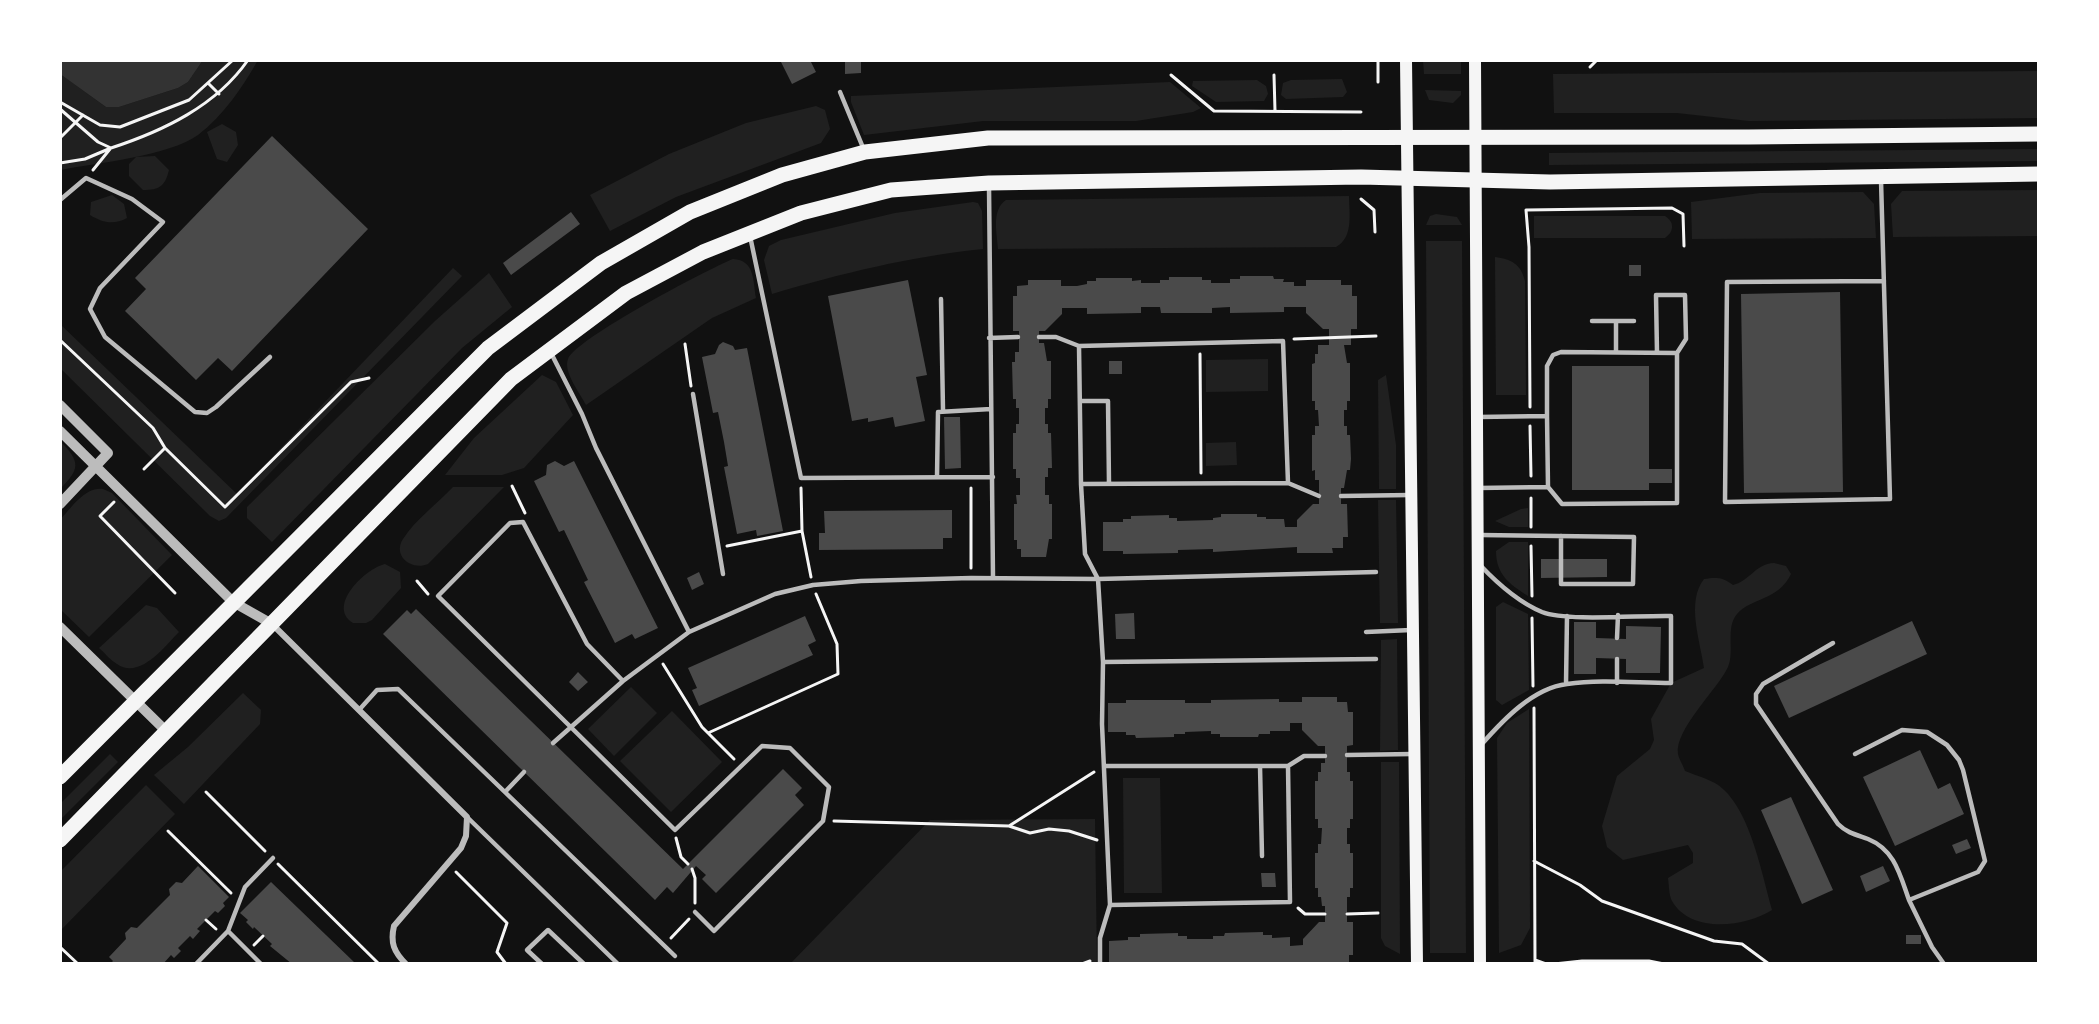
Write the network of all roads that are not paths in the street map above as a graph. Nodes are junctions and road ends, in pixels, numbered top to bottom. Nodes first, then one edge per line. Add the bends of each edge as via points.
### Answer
1 (1406, 60) edge
2 (1475, 60) edge
3 (840, 92) dead end
4 (2039, 134) edge
5 (1476, 137) junction
6 (1407, 138) junction
7 (865, 152) junction
8 (2039, 174) edge
9 (1881, 176) junction
10 (1407, 178) junction
11 (1476, 181) junction
12 (989, 183) junction
13 (60, 200) edge
14 (750, 234) junction
15 (1884, 281) junction
16 (941, 299) dead end
17 (1592, 321) dead end
18 (1616, 321) junction
19 (1634, 321) dead end
20 (1039, 337) dead end
21 (989, 338) junction
22 (1018, 338) dead end
23 (1079, 346) junction
24 (550, 351) junction
25 (1616, 352) junction
26 (1657, 353) junction
27 (1677, 353) junction
28 (270, 357) dead end
29 (693, 394) road end
30 (1080, 401) junction
31 (60, 405) edge
32 (991, 409) junction
33 (943, 410) junction
34 (1547, 416) junction
35 (1478, 417) junction
36 (60, 431) edge
37 (96, 466) junction
38 (937, 477) junction
39 (993, 477) junction
40 (1288, 483) junction
41 (1081, 484) junction
42 (1109, 484) junction
43 (1548, 487) junction
44 (1478, 488) junction
45 (1411, 495) junction
46 (1319, 496) dead end
47 (1341, 496) dead end
48 (60, 504) edge
49 (1478, 535) junction
50 (1561, 536) junction
51 (1478, 564) junction
52 (1376, 572) dead end
53 (723, 574) dead end
54 (993, 578) junction
55 (1098, 579) junction
56 (233, 602) junction
57 (1618, 615) junction
58 (1566, 616) junction
59 (272, 624) junction
60 (60, 627) edge
61 (1412, 630) junction
62 (1366, 632) dead end
63 (689, 633) junction
64 (1617, 639) dead end
65 (1833, 643) dead end
66 (1376, 659) dead end
67 (1617, 659) dead end
68 (1103, 662) junction
69 (623, 681) junction
70 (1617, 683) junction
71 (1566, 684) junction
72 (135, 701) junction
73 (359, 710) junction
74 (569, 726) junction
75 (167, 732) junction
76 (553, 742) dead end
77 (1479, 747) junction
78 (1414, 754) junction
79 (1856, 754) dead end
80 (1347, 755) dead end
81 (1325, 756) dead end
82 (1104, 766) junction
83 (1260, 766) junction
84 (1288, 766) junction
85 (524, 772) dead end
86 (60, 777) edge
87 (505, 792) junction
88 (467, 817) junction
89 (60, 840) edge
90 (1262, 856) dead end
91 (273, 858) road end
92 (1909, 900) junction
93 (1110, 905) junction
94 (695, 912) dead end
95 (228, 931) junction
96 (675, 956) dead end
97 (196, 964) edge
98 (261, 964) edge
99 (406, 964) edge
100 (542, 964) edge
101 (584, 964) edge
102 (618, 964) edge
103 (1100, 964) edge
104 (1417, 964) edge
105 (1480, 964) edge
106 (1944, 964) edge

1 - 6 main road
2 - 5 main road
3 - 7 lane
4 - 5 main road
5 - 6 main road
5 - 11 main road
6 - 7 main road via 988,138
6 - 10 main road
7 - 56 main road via 782,175 690,212 601,263 488,348
8 - 9 main road
9 - 11 main road
9 - 15 lane
10 - 11 main road
10 - 12 main road
10 - 45 main road
11 - 35 main road
12 - 14 main road via 891,190 801,213
12 - 21 lane
13 - 28 lane via 86,178 132,199 163,222 100,288 90,309 105,336 195,412 207,413 216,407
14 - 24 main road via 703,252 626,293
14 - 38 lane via 801,478
15 - 15 lane via 1890,499 1725,502 1727,282
16 - 33 lane
17 - 18 lane
18 - 19 lane
18 - 25 lane
20 - 23 lane via 1056,337
21 - 22 lane
21 - 32 lane
23 - 30 lane
23 - 40 lane via 1283,341
24 - 59 main road via 512,379
24 - 63 lane
25 - 26 lane
25 - 34 lane via 1561,352 1553,356 1547,366
26 - 27 lane
26 - 27 lane via 1656,295 1685,295 1686,339
27 - 43 lane via 1677,504 1562,504
29 - 53 lane
30 - 41 lane
30 - 42 lane via 1108,402
31 - 37 street via 108,453
32 - 33 lane
32 - 39 lane
33 - 38 lane via 936,417
34 - 35 lane
34 - 43 lane
35 - 44 main road
36 - 37 street
37 - 48 street
37 - 56 street
38 - 39 lane
39 - 54 lane
40 - 42 lane
40 - 46 lane
41 - 42 lane
41 - 55 lane via 1085,554
43 - 44 lane
44 - 49 main road
45 - 47 lane
45 - 61 main road
49 - 50 lane
49 - 51 main road
50 - 50 lane via 1561,584 1633,584 1634,537
51 - 58 lane via 1498,584 1532,606
51 - 77 main road
52 - 55 lane
54 - 55 lane
54 - 63 lane via 813,585 775,594
55 - 68 lane
56 - 59 street
56 - 72 main road
57 - 58 lane
57 - 64 lane
57 - 70 lane via 1671,616 1671,683
58 - 71 lane
59 - 73 street
59 - 75 main road
60 - 72 street
61 - 62 lane
61 - 78 main road
63 - 69 lane
65 - 92 lane via 1763,684 1756,694 1756,704 1838,824 1893,857
66 - 68 lane
67 - 70 lane
68 - 82 lane
69 - 74 lane
69 - 74 lane via 587,644 522,522 510,523 438,596
70 - 71 lane
71 - 77 lane via 1534,698 1504,719
72 - 75 street
72 - 86 main road
73 - 87 lane via 377,690 398,689
73 - 88 street
74 - 76 lane
74 - 94 lane via 675,830 762,746 790,748 829,787 823,821 714,931
75 - 89 main road
77 - 105 main road
78 - 80 lane
78 - 104 main road
79 - 92 lane via 1902,730 1918,730 1947,745 1963,770 1985,856 1983,866 1978,872
81 - 84 lane via 1304,756
82 - 83 lane
82 - 93 lane
83 - 84 lane
83 - 90 lane
84 - 93 lane via 1290,902
85 - 87 lane
87 - 96 lane
88 - 99 street via 461,848 394,926 391,940 395,953
88 - 102 lane
91 - 95 lane via 245,887
92 - 106 lane
93 - 103 lane via 1100,938
95 - 97 lane
95 - 98 lane
100 - 101 lane via 527,950 548,930

